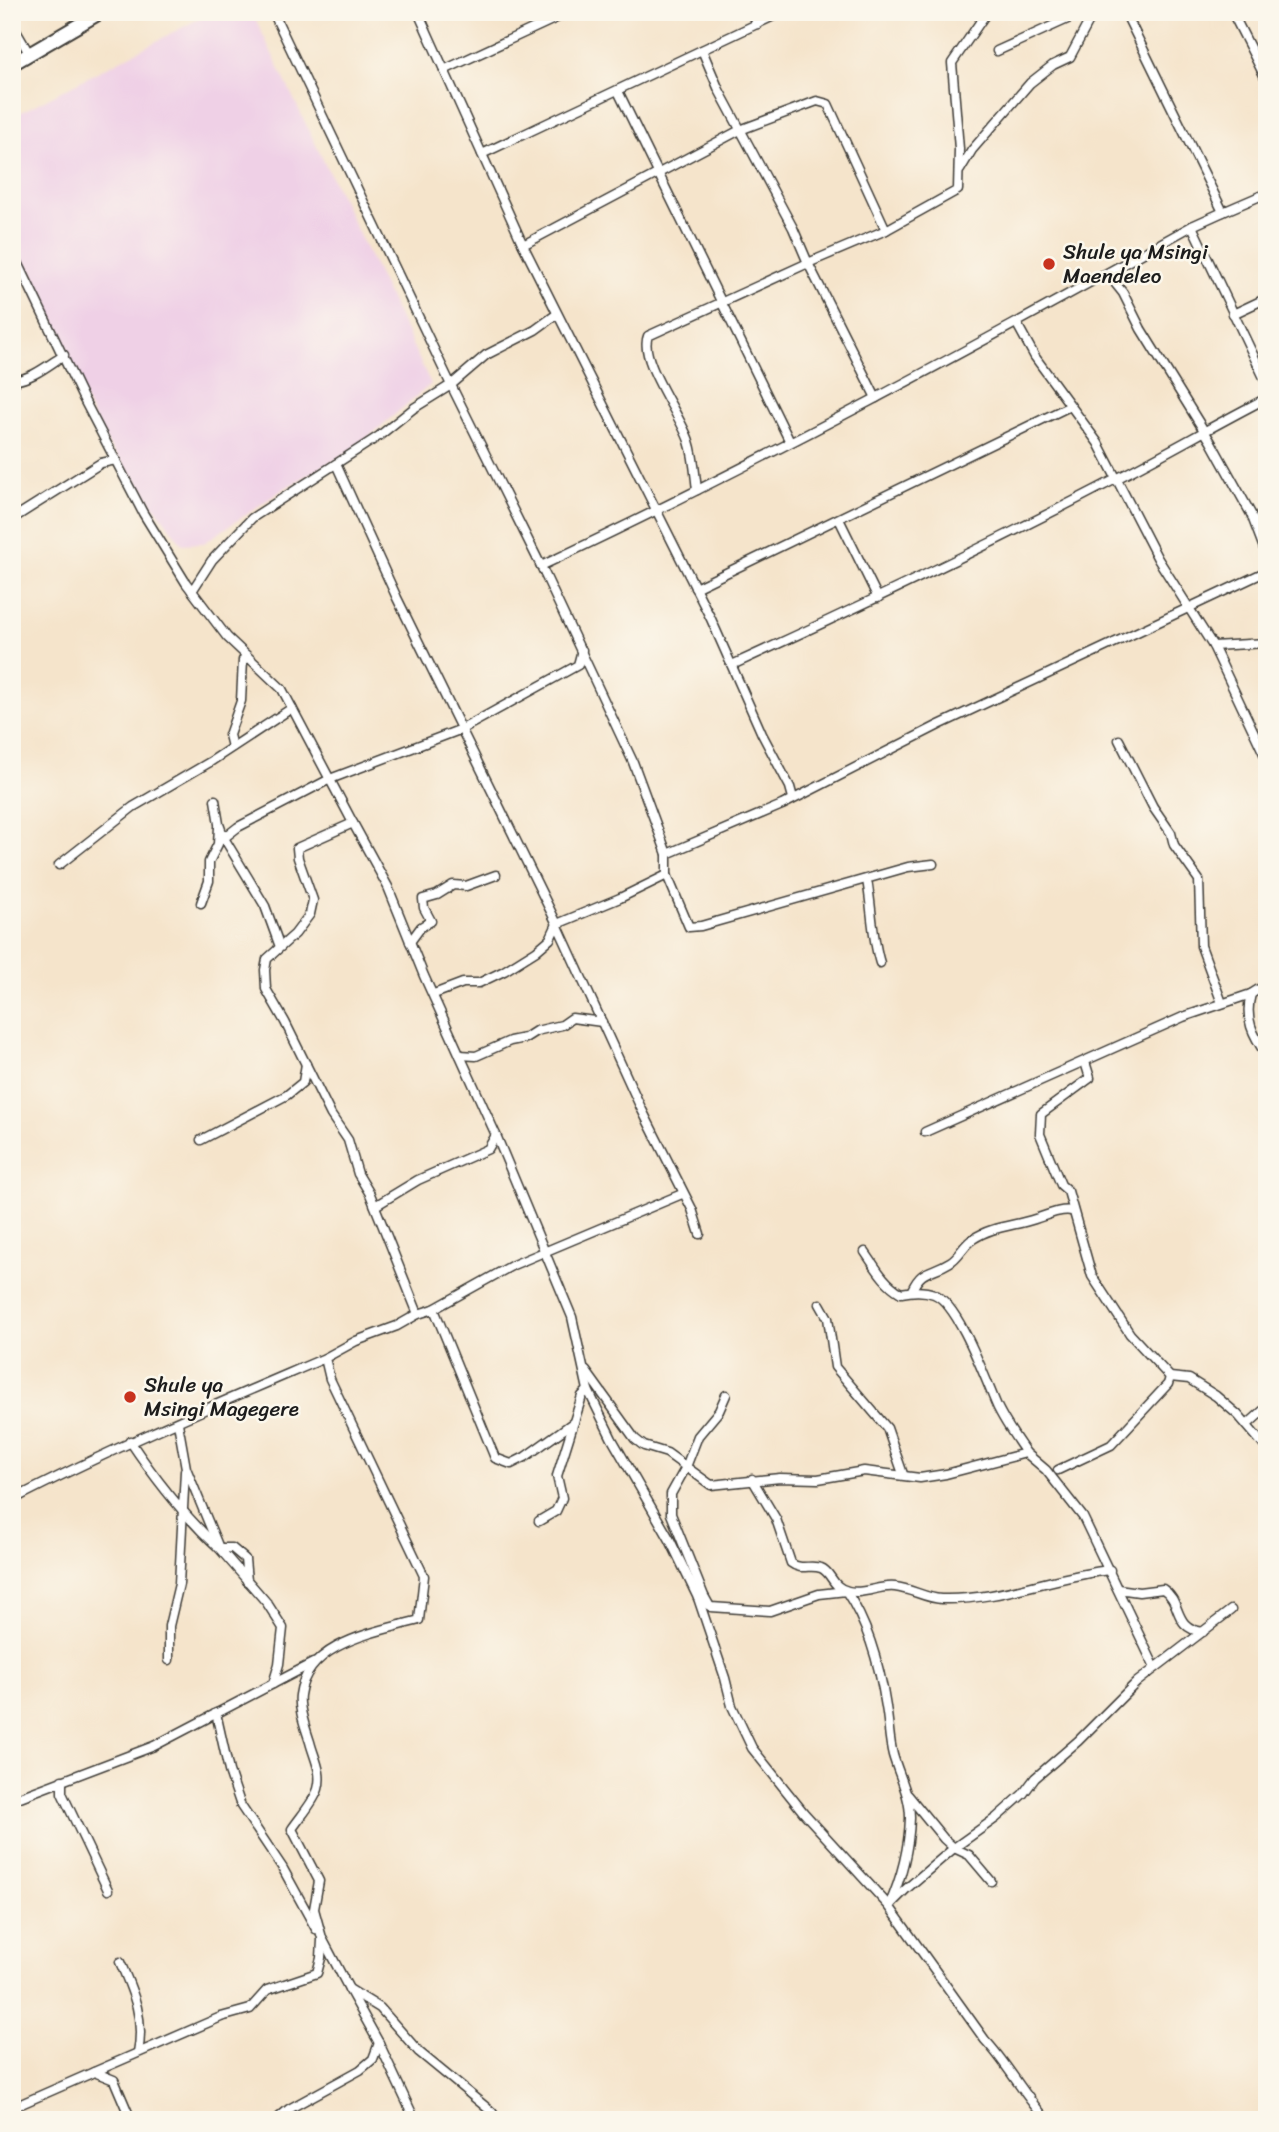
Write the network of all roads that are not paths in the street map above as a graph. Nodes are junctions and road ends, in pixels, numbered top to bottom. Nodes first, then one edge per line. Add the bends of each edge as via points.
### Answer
1 (101, 12) edge
2 (274, 12) edge
3 (418, 12) edge
4 (569, 12) edge
5 (751, 12) edge
6 (782, 12) edge
7 (987, 12) edge
8 (1083, 12) edge
9 (1094, 12) edge
10 (1125, 12) edge
11 (1232, 12) edge
12 (12, 24) edge
13 (758, 24) junction
14 (702, 50) junction
15 (997, 51) dead end
16 (30, 55) junction
17 (12, 64) edge
18 (444, 70) junction
19 (1267, 82) edge
20 (618, 91) junction
21 (740, 130) junction
22 (482, 154) junction
23 (958, 172) junction
24 (657, 174) junction
25 (1267, 193) edge
26 (1223, 212) junction
27 (1192, 226) junction
28 (886, 230) junction
29 (523, 245) junction
30 (12, 250) edge
31 (808, 263) junction
32 (1115, 283) dead end
33 (1267, 298) edge
34 (720, 302) junction
35 (557, 314) junction
36 (1233, 314) junction
37 (1017, 324) junction
38 (64, 355) junction
39 (12, 381) edge
40 (1267, 384) edge
41 (451, 385) junction
42 (876, 398) junction
43 (1267, 398) edge
44 (1070, 406) junction
45 (1203, 432) junction
46 (790, 442) junction
47 (116, 460) junction
48 (336, 464) junction
49 (1117, 479) junction
50 (697, 490) junction
51 (656, 512) junction
52 (12, 519) edge
53 (839, 519) junction
54 (1267, 556) edge
55 (541, 566) junction
56 (1267, 570) edge
57 (695, 588) junction
58 (192, 591) junction
59 (878, 598) junction
60 (1188, 607) junction
61 (1267, 643) edge
62 (1213, 646) junction
63 (582, 649) junction
64 (246, 655) junction
65 (732, 665) junction
66 (292, 708) junction
67 (462, 729) junction
68 (1119, 740) dead end
69 (232, 747) junction
70 (1267, 760) edge
71 (330, 779) junction
72 (793, 798) junction
73 (215, 800) dead end
74 (353, 823) junction
75 (219, 824) junction
76 (224, 838) junction
77 (667, 854) junction
78 (933, 864) dead end
79 (59, 866) dead end
80 (496, 875) dead end
81 (667, 875) junction
82 (867, 880) junction
83 (201, 903) dead end
84 (557, 923) junction
85 (410, 942) junction
86 (280, 947) junction
87 (880, 963) dead end
88 (1267, 984) edge
89 (434, 994) junction
90 (1251, 994) junction
91 (1222, 1003) junction
92 (602, 1022) junction
93 (460, 1055) junction
94 (1267, 1056) edge
95 (1085, 1062) junction
96 (306, 1063) junction
97 (925, 1132) dead end
98 (496, 1135) junction
99 (201, 1140) dead end
100 (682, 1194) junction
101 (375, 1206) junction
102 (1072, 1211) junction
103 (700, 1234) dead end
104 (543, 1252) junction
105 (865, 1252) dead end
106 (912, 1290) junction
107 (820, 1304) dead end
108 (434, 1309) junction
109 (418, 1314) junction
110 (325, 1359) junction
111 (584, 1369) junction
112 (1170, 1377) junction
113 (588, 1390) junction
114 (726, 1395) dead end
115 (1267, 1407) edge
116 (574, 1422) junction
117 (178, 1423) junction
118 (1247, 1425) junction
119 (130, 1441) junction
120 (1267, 1449) edge
121 (1026, 1453) junction
122 (686, 1467) junction
123 (186, 1468) junction
124 (1058, 1470) dead end
125 (903, 1474) junction
126 (752, 1479) junction
127 (12, 1500) edge
128 (182, 1512) junction
129 (539, 1521) dead end
130 (219, 1548) junction
131 (1110, 1570) junction
132 (1118, 1589) junction
133 (846, 1591) junction
134 (698, 1598) junction
135 (711, 1607) junction
136 (1231, 1610) dead end
137 (1203, 1632) junction
138 (169, 1660) dead end
139 (313, 1663) junction
140 (1155, 1668) junction
141 (272, 1684) junction
142 (216, 1713) junction
143 (62, 1780) junction
144 (906, 1793) junction
145 (12, 1800) edge
146 (954, 1848) junction
147 (990, 1881) dead end
148 (108, 1890) dead end
149 (889, 1906) junction
150 (322, 1938) junction
151 (120, 1962) dead end
152 (349, 1989) junction
153 (379, 2043) junction
154 (138, 2052) junction
155 (94, 2072) junction
156 (12, 2108) edge
157 (131, 2120) edge
158 (276, 2120) edge
159 (415, 2120) edge
160 (497, 2120) edge
161 (1047, 2120) edge

1 - 16 highway
2 - 41 street
3 - 18 street
4 - 18 street
5 - 13 street
6 - 13 street
7 - 23 street via 952,63
8 - 15 street
9 - 23 street via 1070,57 1030,83
10 - 26 street
11 - 19 street
12 - 16 street
13 - 14 street
14 - 20 street
14 - 21 street
16 - 17 highway
18 - 22 street
20 - 22 street
20 - 24 street
21 - 24 street
21 - 28 street via 825,102
21 - 31 street
22 - 29 street
23 - 28 street via 958,190
24 - 29 street
24 - 34 street
25 - 26 street
26 - 27 street
27 - 36 street
27 - 37 street
28 - 31 street
29 - 35 street
30 - 38 street
31 - 34 street
31 - 42 street
32 - 45 street
33 - 36 street
34 - 46 street
34 - 50 street via 646,340 654,372 689,440
35 - 41 street via 486,355
35 - 51 street
36 - 40 street
37 - 42 street
37 - 44 street
38 - 39 street via 37,374
38 - 47 street
41 - 48 street
41 - 55 street
42 - 46 street
43 - 45 street
44 - 49 street via 1098,443
44 - 53 street
45 - 49 street
45 - 54 street via 1251,514
46 - 50 street
47 - 52 street via 101,463
47 - 58 street via 142,513
48 - 58 street via 252,518 212,560
48 - 67 street
49 - 59 street
49 - 60 street
50 - 51 street
51 - 55 street
51 - 57 street
53 - 57 street
53 - 59 street
55 - 63 street
56 - 60 street
57 - 65 street
58 - 64 street
59 - 65 street
60 - 62 street
60 - 72 street
61 - 62 street
62 - 70 street
63 - 67 street via 578,665
63 - 77 street via 633,762
64 - 66 street via 282,689
64 - 69 street via 241,701 229,735
65 - 72 street
66 - 69 street
66 - 71 street
67 - 71 street
67 - 84 street
68 - 91 street via 1174,845 1199,880 1201,946
69 - 79 street via 133,807
71 - 74 street
71 - 76 street
72 - 77 street
73 - 75 street
74 - 85 street via 388,887
74 - 86 street via 297,848 313,900 310,914
75 - 76 street
75 - 83 street
76 - 86 street via 265,906
77 - 81 street
78 - 82 street
80 - 85 street via 466,886 453,885 423,899 431,921
81 - 82 street via 689,927
81 - 84 street
82 - 87 street
84 - 89 street via 550,939 504,971 479,984 463,983
84 - 92 street
85 - 89 street
86 - 96 street via 267,959 266,989
88 - 90 street
89 - 93 street
90 - 91 street
90 - 94 street via 1250,1028
91 - 95 street
92 - 93 street via 572,1018 476,1056
92 - 100 street
93 - 98 street
95 - 97 street
95 - 102 street via 1090,1078 1041,1114 1040,1134 1061,1185 1068,1191
96 - 99 street via 303,1082 287,1095
96 - 101 street via 348,1140 358,1174
98 - 101 street via 488,1149 418,1180
98 - 104 street
100 - 103 street
100 - 104 street
101 - 109 street
102 - 106 street via 1064,1209 991,1229 970,1241 948,1264 918,1277
102 - 112 street via 1098,1288 1130,1334
104 - 108 street
104 - 111 street via 572,1317
105 - 106 street via 893,1288 901,1293
106 - 121 street via 934,1294 959,1323 998,1407
107 - 125 street via 828,1318 835,1367 887,1428
108 - 109 street
108 - 116 street via 495,1458 511,1464
109 - 110 street
110 - 117 street
110 - 139 street via 330,1379 424,1576 419,1620 347,1640
111 - 113 street
111 - 122 street via 635,1438
112 - 118 street via 1202,1385
112 - 124 street via 1111,1446
113 - 116 street
113 - 134 street
114 - 122 street via 698,1436
115 - 118 street
116 - 129 street via 557,1476 562,1498 556,1511
117 - 119 street
117 - 123 street
118 - 120 street
119 - 127 street
119 - 128 street
121 - 125 street via 946,1474 920,1478
121 - 131 street via 1068,1495
122 - 126 street via 711,1485
122 - 135 street via 671,1494 671,1514
123 - 128 street
123 - 130 street
125 - 126 street via 864,1471 818,1479
126 - 133 street via 776,1519 791,1563 818,1566
128 - 130 street
128 - 138 street
130 - 141 street via 283,1628
131 - 132 street
131 - 133 street via 966,1598 923,1596 893,1586
132 - 137 street via 1163,1589 1170,1594 1182,1622
132 - 140 street
133 - 135 street via 809,1596 770,1611
133 - 144 street via 870,1640
134 - 135 street
134 - 149 street via 732,1706 752,1748
136 - 137 street
137 - 140 street
139 - 141 street
139 - 150 street via 300,1694 320,1773 318,1791 292,1829 320,1881 314,1909
140 - 146 street via 1023,1794
141 - 142 street
142 - 143 street via 154,1746
142 - 150 street via 242,1806
143 - 145 street
143 - 148 street via 62,1793
144 - 146 street
144 - 149 street via 910,1815 906,1853
146 - 147 street via 969,1856
146 - 149 street
149 - 161 street
150 - 152 street
150 - 154 street via 317,1973 267,1990 250,2009
151 - 154 street via 140,2017
152 - 153 street
152 - 160 street via 380,2008 419,2052
153 - 158 street via 373,2059 360,2070
153 - 159 street
154 - 155 street
155 - 156 street
155 - 157 street via 114,2080

